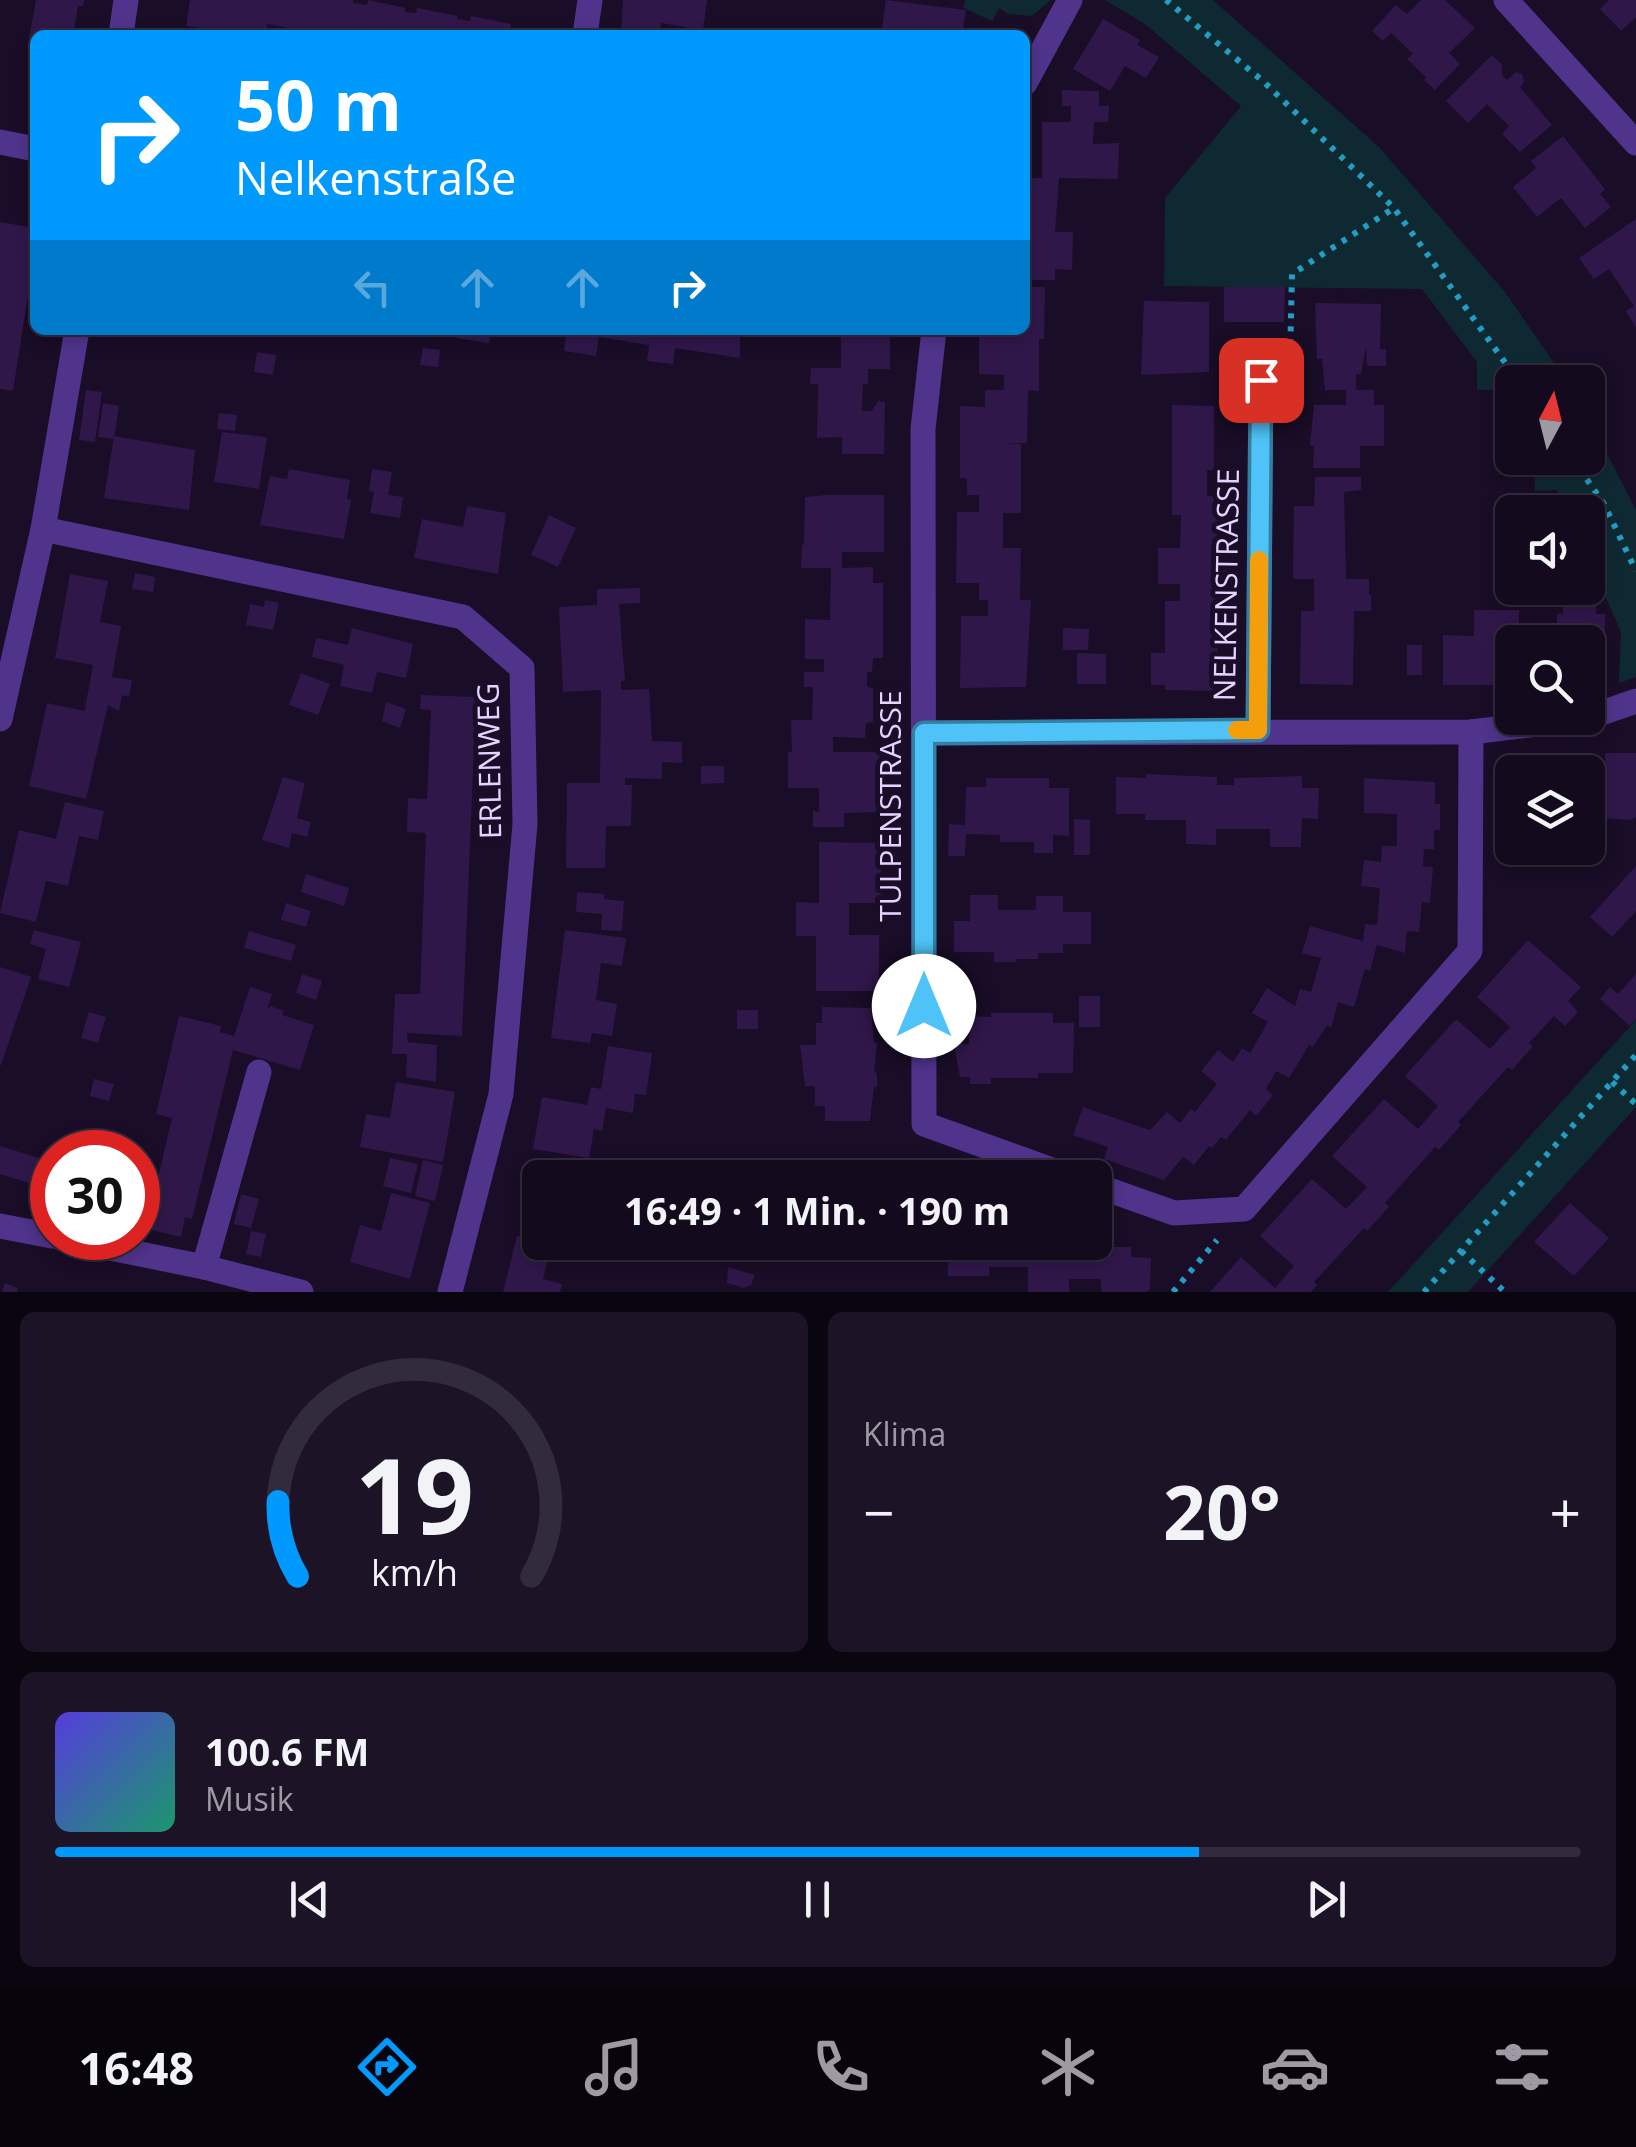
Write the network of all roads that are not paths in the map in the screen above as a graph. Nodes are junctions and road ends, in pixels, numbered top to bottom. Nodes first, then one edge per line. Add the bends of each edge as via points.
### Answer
1 (126, 0) edge
2 (1070, 0) edge
3 (1506, 0) edge
4 (583, 1) edge
5 (122, 30) edge
6 (586, 30) edge
7 (1030, 74) edge
8 (0, 142) edge
9 (1636, 143) edge
10 (30, 149) edge
11 (76, 335) edge
12 (933, 335) edge
13 (1261, 380) road end
14 (43, 529) junction
15 (12, 618) edge
16 (1636, 701) edge
17 (0, 720) edge
18 (1258, 730) junction
19 (1471, 732) junction
20 (924, 733) junction
21 (258, 1072) dead end
22 (1024, 1160) edge
23 (1112, 1191) edge
24 (0, 1226) edge
25 (30, 1232) edge
26 (160, 1258) edge
27 (204, 1267) junction
28 (257, 1286) edge
29 (301, 1292) edge
30 (450, 1292) edge

1 - 5 street
2 - 7 street
3 - 9 street
4 - 6 street
8 - 10 street
11 - 14 street
12 - 20 street, TULPENSTRASSE via 923,429
13 - 18 street, NELKENSTRASSE
14 - 15 street
14 - 30 street, ERLENWEG via 463,617 522,668 526,824 502,1094
15 - 17 street
16 - 19 street, NELKENSTRASSE via 1586,718
18 - 19 street, NELKENSTRASSE
18 - 20 street, NELKENSTRASSE
19 - 23 street via 1470,951 1244,1208 1174,1213
20 - 22 street, TULPENSTRASSE via 924,1124
21 - 27 street
24 - 25 street
26 - 27 street
27 - 28 street
28 - 29 street

